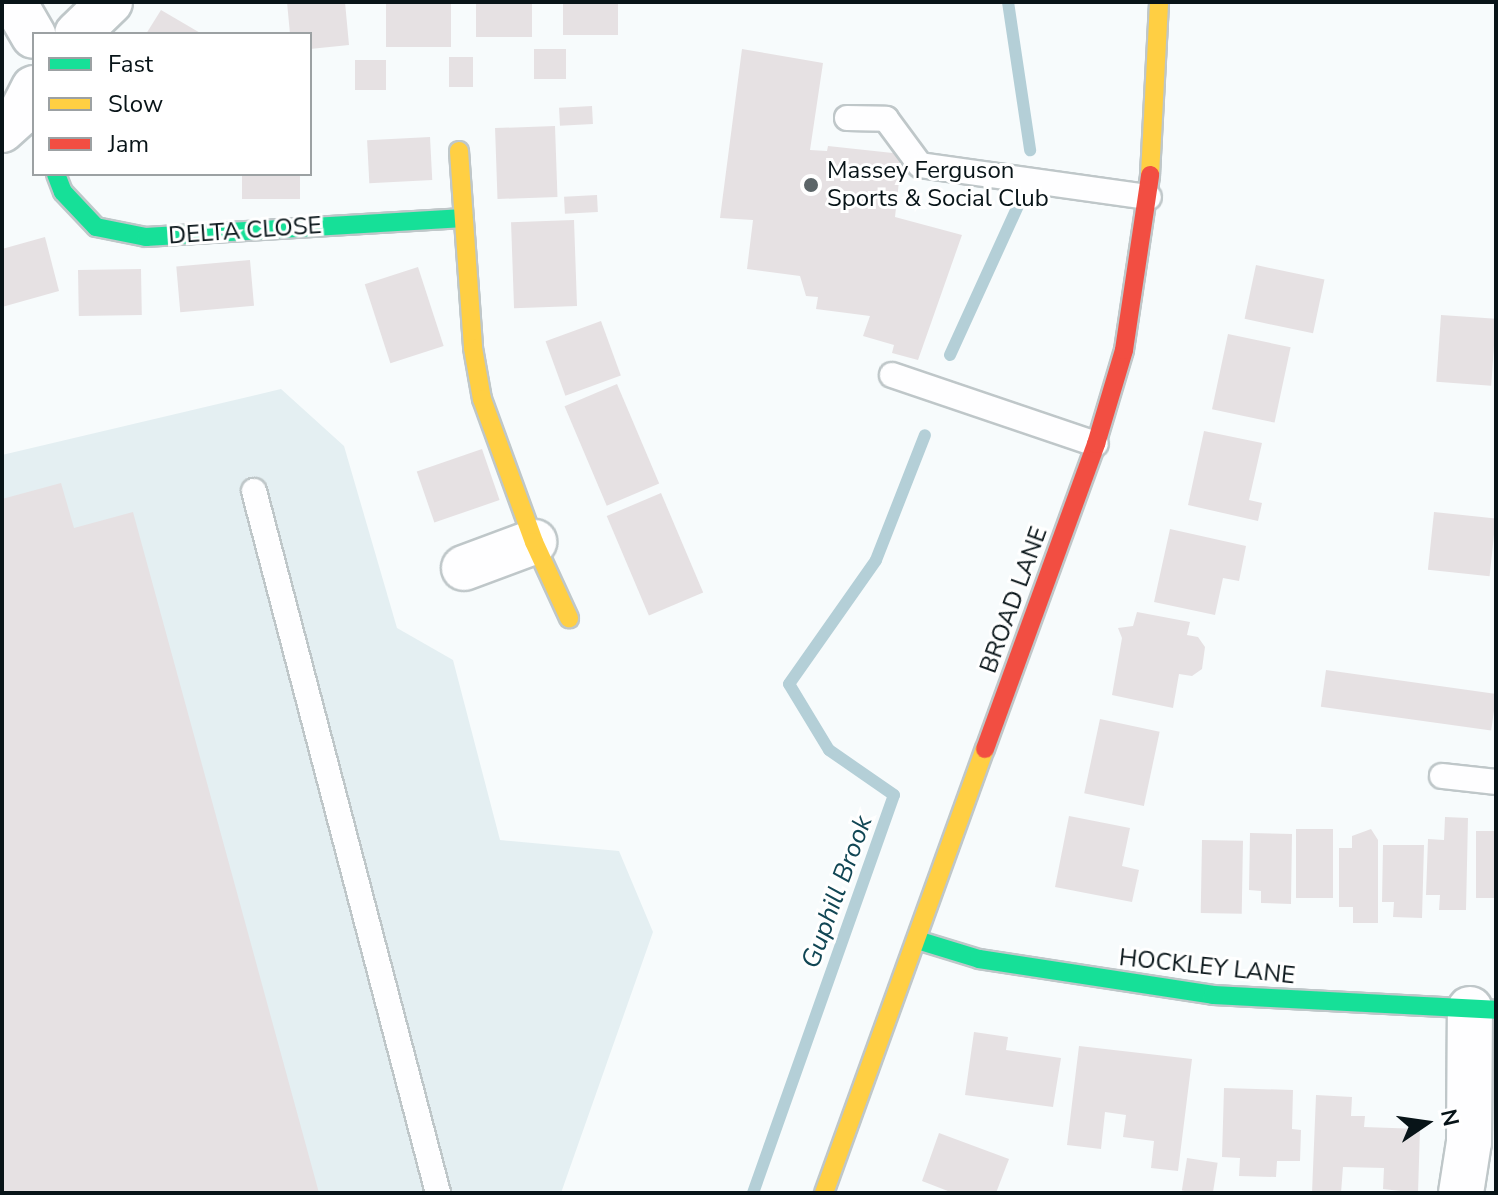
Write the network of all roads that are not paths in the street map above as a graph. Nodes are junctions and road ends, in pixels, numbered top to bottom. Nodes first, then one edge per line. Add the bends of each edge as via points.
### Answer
1 (14, 2) edge
2 (110, 2) edge
3 (1159, 2) edge
4 (79, 32) edge
5 (32, 33) edge
6 (847, 118) dead end
7 (459, 151) dead end
8 (57, 176) edge
9 (1149, 197) junction
10 (463, 218) junction
11 (892, 375) dead end
12 (1096, 444) junction
13 (254, 491) dead end
14 (534, 542) junction
15 (464, 568) dead end
16 (569, 618) dead end
17 (1442, 776) dead end
18 (1496, 782) edge
19 (917, 940) junction
20 (1483, 1009) edge
21 (438, 1193) edge
22 (824, 1193) edge
23 (1461, 1193) edge

1 - 5 street
2 - 4 street
3 - 9 street, BROAD LANE
6 - 9 lane via 886,119 920,165
7 - 10 street
8 - 10 street, DELTA CLOSE via 63,192 96,227 146,237
9 - 12 street, BROAD LANE via 1124,350
10 - 14 street via 482,399
11 - 12 lane
12 - 19 street, BROAD LANE
13 - 21 lane
14 - 15 street
14 - 16 street
17 - 18 lane
19 - 20 street, HOCKLEY LANE via 979,959 1213,995
19 - 22 street, BROAD LANE
20 - 23 street

